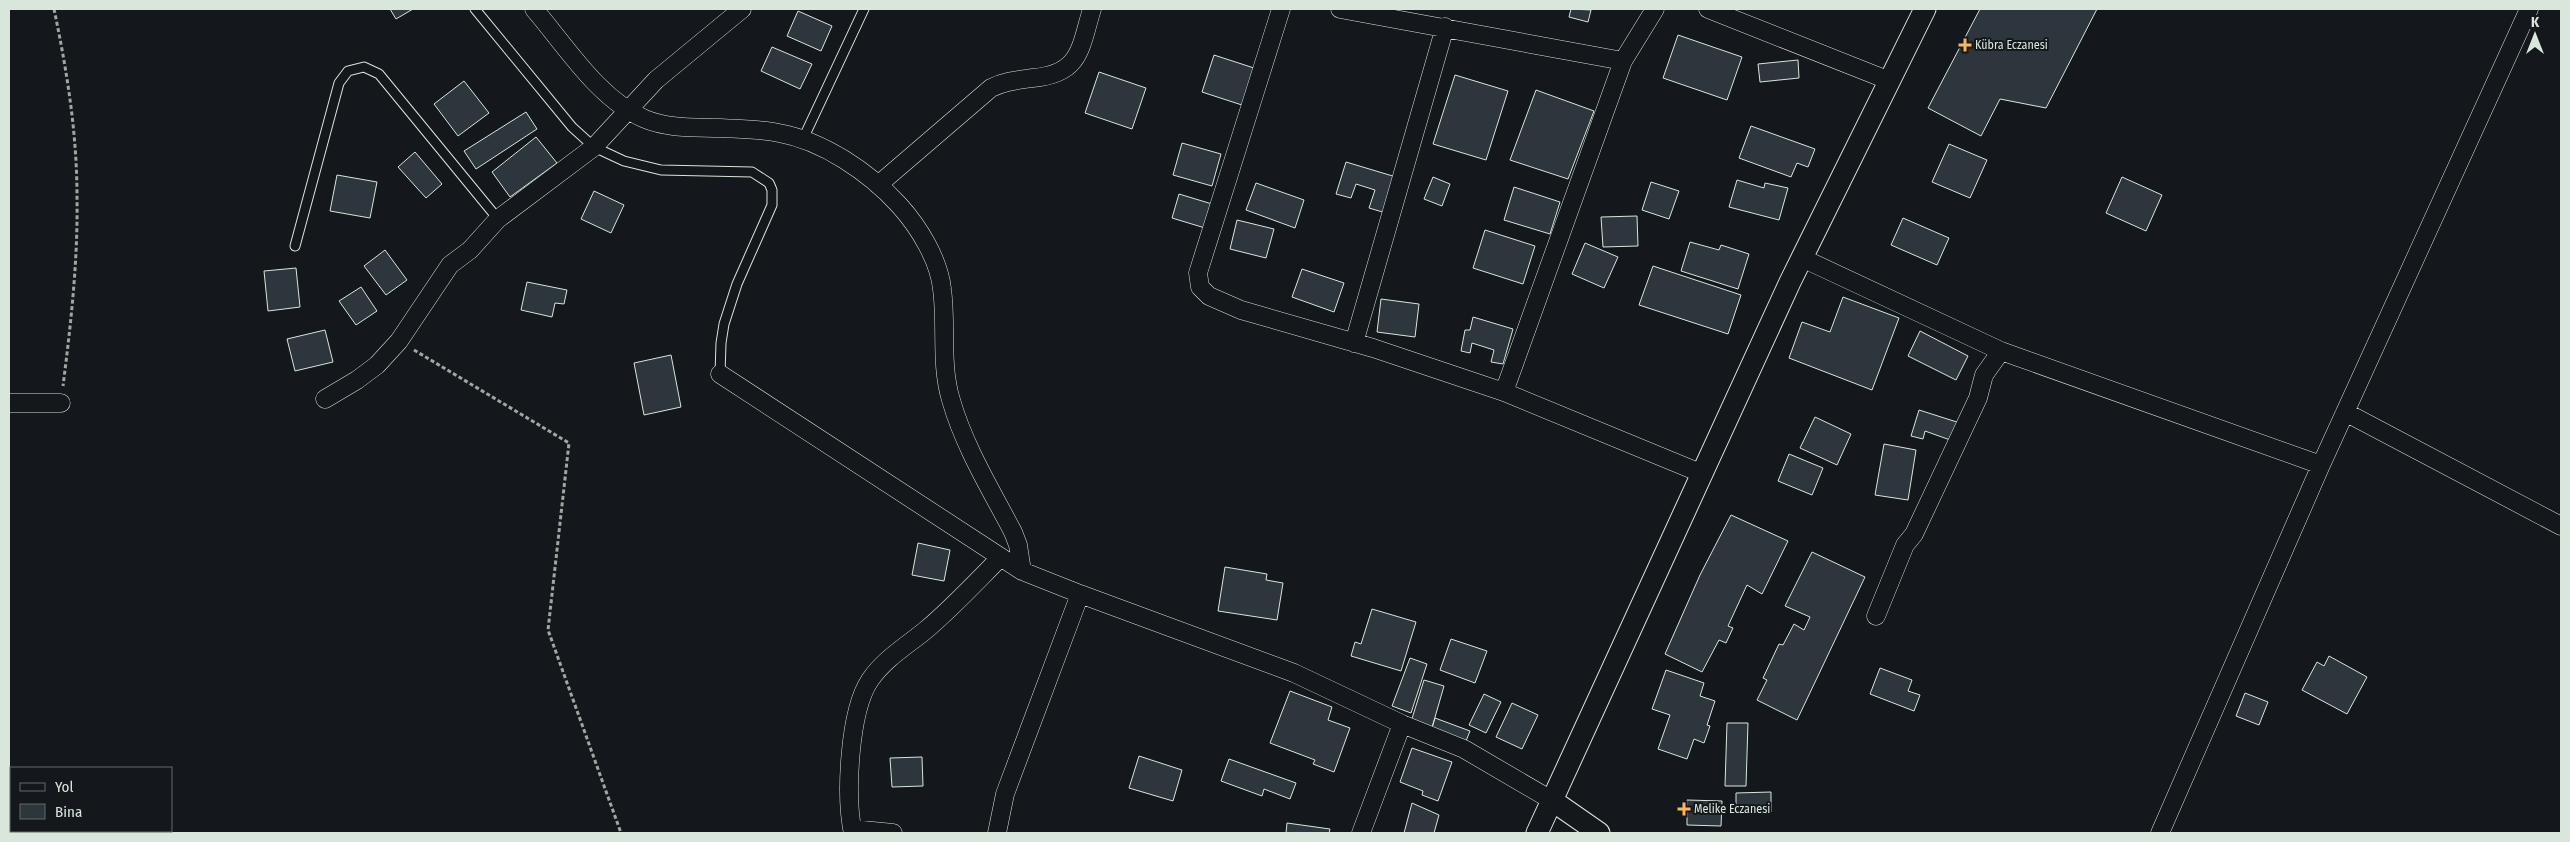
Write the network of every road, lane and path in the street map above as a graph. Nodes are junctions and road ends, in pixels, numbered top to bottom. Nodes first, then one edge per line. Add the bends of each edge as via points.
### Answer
1 (54, 9) edge
2 (475, 9) edge
3 (534, 9) edge
4 (742, 9) edge
5 (864, 9) edge
6 (1092, 9) edge
7 (1281, 9) edge
8 (1340, 9) edge
9 (1655, 9) edge
10 (1708, 9) edge
11 (1925, 9) edge
12 (2529, 9) edge
13 (1445, 27) junction
14 (1623, 61) junction
15 (1890, 81) junction
16 (628, 110) junction
17 (802, 139) junction
18 (594, 147) junction
19 (878, 185) junction
20 (498, 219) junction
21 (296, 246) dead end
22 (1802, 258) junction
23 (399, 341) junction
24 (1354, 343) junction
25 (2000, 351) junction
26 (720, 374) joint
27 (1504, 392) junction
28 (325, 399) dead end
29 (9, 403) edge
30 (61, 403) joint
31 (2345, 412) junction
32 (2321, 465) junction
33 (1703, 474) junction
34 (2561, 526) edge
35 (1001, 557) junction
36 (1022, 571) junction
37 (1080, 594) junction
38 (1876, 616) dead end
39 (1402, 724) junction
40 (1553, 801) junction
41 (852, 831) edge
42 (620, 833) edge
43 (893, 833) edge
44 (997, 833) edge
45 (1361, 833) edge
46 (1537, 833) edge
47 (1599, 833) edge
48 (2160, 833) edge

1 - 30 path via 69,89 77,198 72,312
2 - 18 lane via 572,127
3 - 16 street via 606,94
4 - 16 street via 656,80
5 - 17 lane
6 - 19 street via 1078,54 1068,67 1052,76 1007,81 991,88
7 - 24 street via 1198,273 1200,287 1209,296 1241,310
8 - 13 street
9 - 14 street
10 - 15 street
11 - 15 street
12 - 31 street
13 - 14 street
13 - 24 street
14 - 27 street
15 - 22 street
16 - 17 street via 647,120 671,126 754,130
16 - 18 street
17 - 19 street via 827,150
18 - 20 street
18 - 26 lane via 624,161 661,170 752,172 772,190 772,205 737,284 724,324
19 - 36 street via 919,231 934,260 942,288 950,398 1013,532
20 - 21 lane via 379,74 364,67 348,71 338,83
20 - 23 street via 470,250 450,265
22 - 25 street
22 - 33 street
23 - 28 street via 377,365
23 - 42 path via 569,443 548,630
24 - 27 street
25 - 32 street
25 - 38 street via 1984,375 1978,398 1914,534 1905,545
26 - 35 street
27 - 33 street
29 - 30 street
31 - 32 street
31 - 34 street
32 - 48 street
33 - 40 street
35 - 36 street
35 - 41 street via 927,629 896,652 870,680 856,717 850,772
36 - 37 street
37 - 39 street via 1294,673
37 - 44 street via 1005,794
39 - 40 street via 1464,749
39 - 45 street
40 - 46 street
40 - 47 street
41 - 43 street

